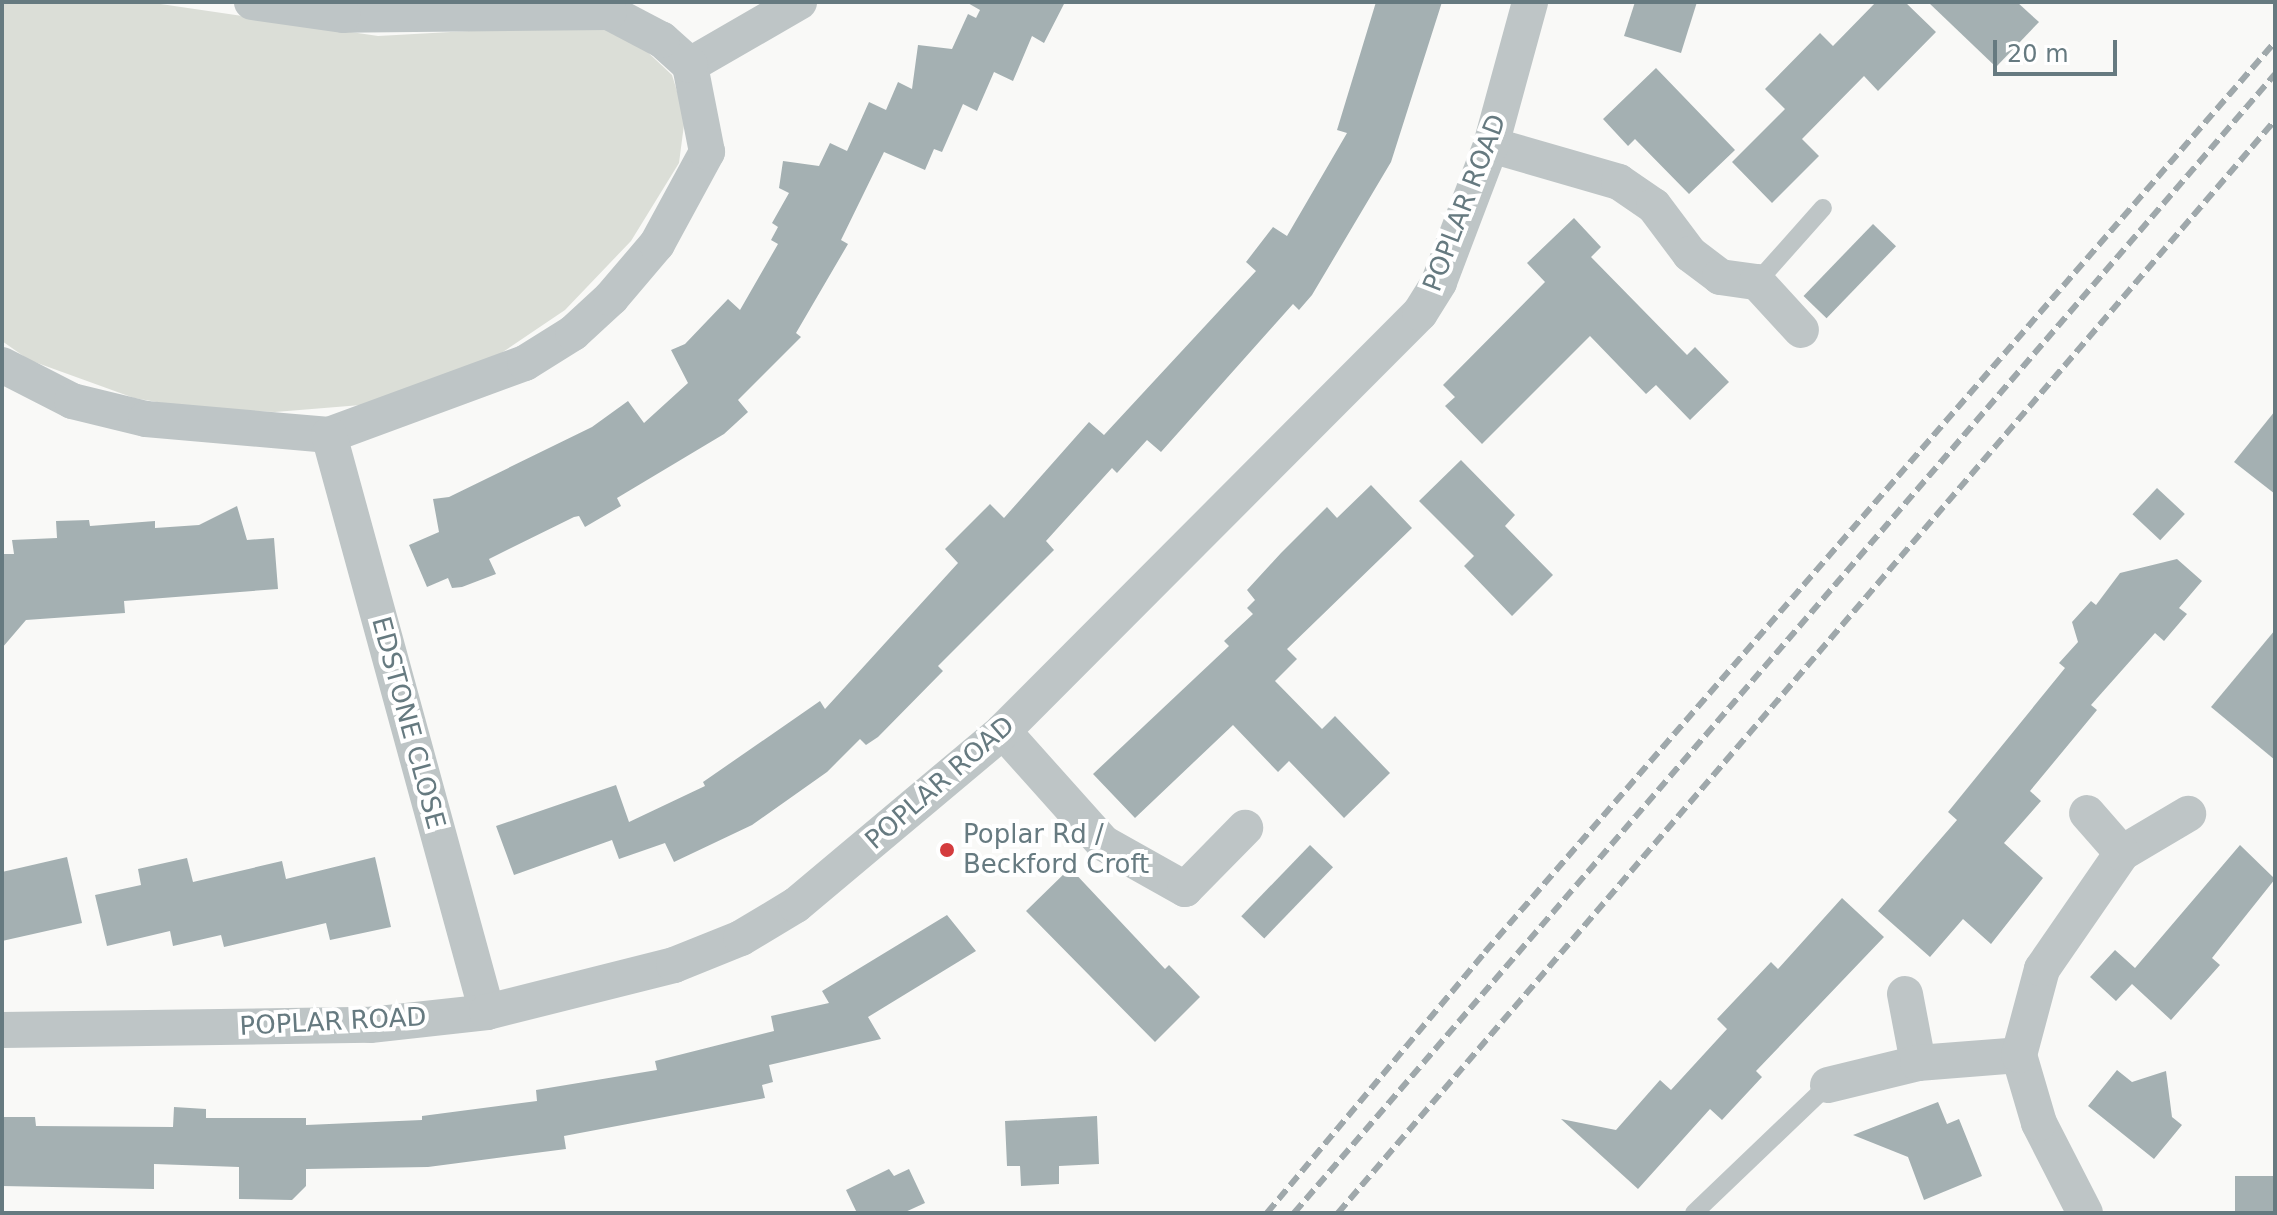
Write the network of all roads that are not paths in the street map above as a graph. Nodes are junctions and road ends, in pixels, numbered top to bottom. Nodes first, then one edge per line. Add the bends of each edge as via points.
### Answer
1 (252, 2) edge
2 (799, 2) edge
3 (1530, 2) edge
4 (690, 65) junction
5 (1491, 145) junction
6 (1823, 208) dead end
7 (1757, 282) junction
8 (1801, 330) dead end
9 (2, 365) edge
10 (329, 435) junction
11 (1003, 731) junction
12 (2087, 813) dead end
13 (2188, 814) dead end
14 (1245, 828) dead end
15 (2122, 853) junction
16 (1905, 994) dead end
17 (487, 1012) junction
18 (2, 1030) edge
19 (2019, 1055) junction
20 (1918, 1063) junction
21 (1828, 1085) joint
22 (1694, 1213) edge
23 (2085, 1213) edge

1 - 4 street via 343,15 609,12 662,40
2 - 4 street
3 - 5 street, POPLAR ROAD
4 - 10 street via 707,152 657,244 611,298 573,333 525,363
5 - 7 street via 1619,182 1654,206 1690,254 1720,277
5 - 11 street, POPLAR ROAD via 1439,282 1420,313
6 - 7 lane
7 - 8 street
9 - 10 street via 72,401 146,419
10 - 17 street, EDSTONE CLOSE
11 - 14 street via 1103,843 1185,889
11 - 17 street, POPLAR ROAD via 796,905 741,938 615,984
12 - 15 street
13 - 15 street
15 - 19 street via 2042,969
16 - 20 street
17 - 18 street, POPLAR ROAD via 370,1025
19 - 20 street
19 - 23 street via 2039,1123
20 - 21 street
21 - 22 lane

